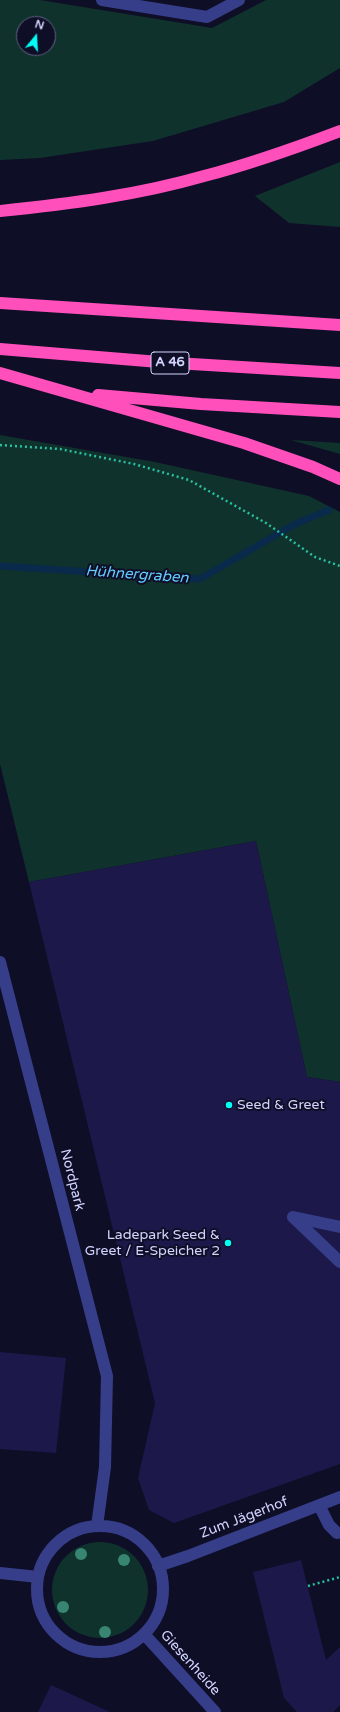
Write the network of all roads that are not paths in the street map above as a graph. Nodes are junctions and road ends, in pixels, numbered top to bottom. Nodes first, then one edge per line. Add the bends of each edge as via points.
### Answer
1 (102, 0) edge
2 (239, 0) edge
3 (340, 131) edge
4 (0, 212) edge
5 (0, 303) edge
6 (340, 325) edge
7 (0, 349) edge
8 (0, 373) edge
9 (340, 373) edge
10 (71, 393) junction
11 (340, 412) edge
12 (340, 479) edge
13 (0, 962) edge
14 (340, 1227) edge
15 (340, 1262) edge
16 (340, 1497) edge
17 (319, 1505) junction
18 (97, 1526) junction
19 (337, 1533) dead end
20 (158, 1566) junction
21 (0, 1573) edge
22 (38, 1577) junction
23 (144, 1634) junction
24 (215, 1712) edge

1 - 2 street via 207,17
3 - 4 highway via 204,177 78,203
5 - 6 highway
7 - 9 highway, A 46
8 - 10 highway
10 - 11 highway
10 - 12 highway via 244,443
13 - 18 street, Nordpark via 107,1376 105,1467
14 - 15 street via 294,1217
16 - 17 street, Zum Jägerhof
17 - 19 street via 329,1525
17 - 20 street, Zum Jägerhof
18 - 20 street via 116,1528 134,1536 149,1549
18 - 22 street via 80,1529 65,1536 52,1547 43,1561
20 - 23 street via 163,1584 161,1602 155,1619
21 - 22 street
22 - 23 street via 37,1597 43,1616 54,1632 70,1644 88,1651 109,1651 127,1646
23 - 24 street, Giesenheide

